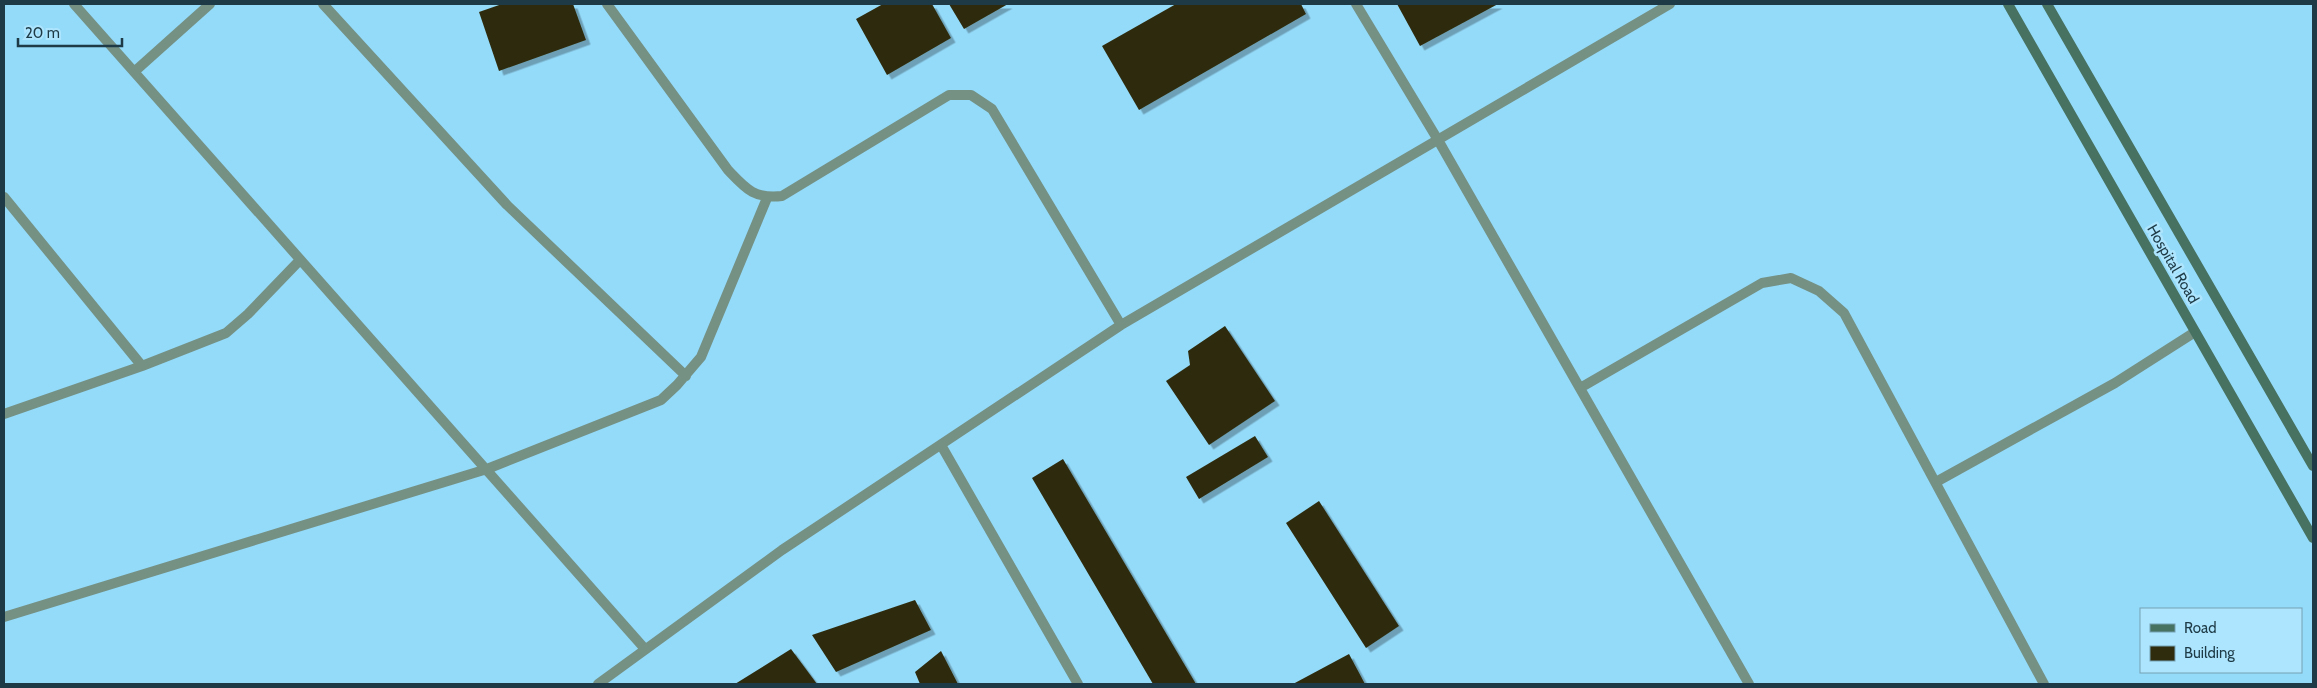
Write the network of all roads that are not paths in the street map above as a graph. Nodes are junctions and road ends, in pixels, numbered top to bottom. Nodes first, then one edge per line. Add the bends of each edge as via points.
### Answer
1 (74, 4) edge
2 (210, 4) edge
3 (323, 4) edge
4 (607, 4) edge
5 (1356, 4) edge
6 (1670, 4) edge
7 (2008, 4) edge
8 (2047, 4) edge
9 (134, 72) junction
10 (1438, 140) junction
11 (4, 197) edge
12 (768, 198) junction
13 (300, 260) junction
14 (1121, 326) junction
15 (2195, 332) junction
16 (142, 366) junction
17 (686, 376) junction
18 (1580, 388) junction
19 (4, 414) edge
20 (941, 445) junction
21 (2313, 466) edge
22 (487, 469) junction
23 (1936, 482) junction
24 (2313, 538) edge
25 (4, 617) edge
26 (645, 649) junction
27 (598, 684) edge
28 (1078, 684) edge
29 (1749, 684) edge
30 (2044, 684) edge

1 - 9 street
2 - 9 street
3 - 17 street via 507,205
4 - 12 street via 728,170 750,192
5 - 10 street
6 - 10 street
7 - 15 main road, Hospital Road
8 - 21 main road, Hospital Road
9 - 13 street
10 - 14 street
10 - 18 street
11 - 16 street
12 - 14 street via 782,196 949,95 971,95 992,109
12 - 17 street via 702,357
13 - 16 street via 237,325
13 - 22 street
14 - 20 street
15 - 23 street via 2115,383
15 - 24 main road, Hospital Road
16 - 19 street
17 - 22 street via 661,400 649,406
18 - 23 street via 1762,283 1791,278 1818,291 1844,313
18 - 29 street
20 - 26 street via 782,550
20 - 28 street
22 - 25 street
22 - 26 street
23 - 30 street
26 - 27 street

